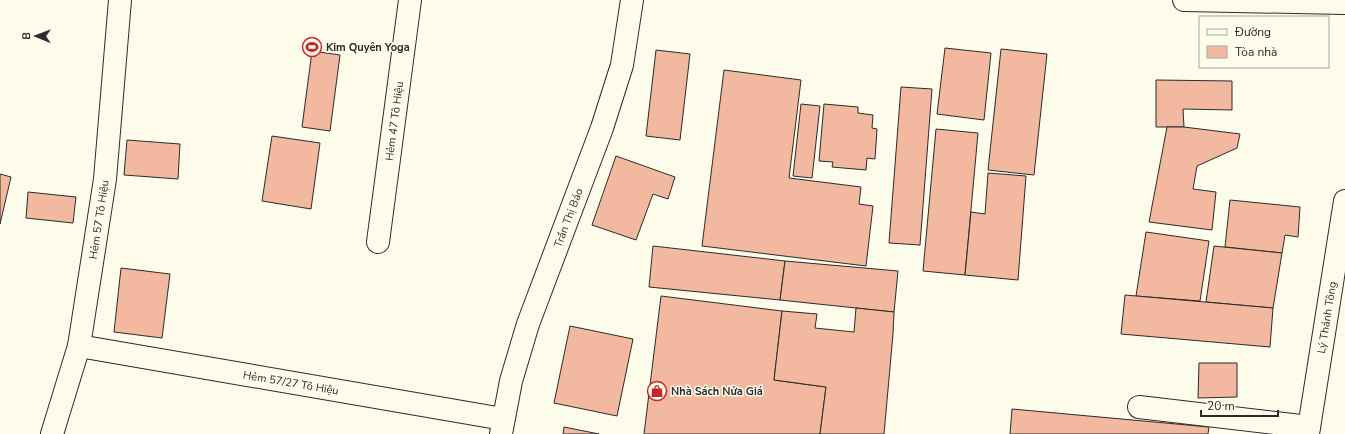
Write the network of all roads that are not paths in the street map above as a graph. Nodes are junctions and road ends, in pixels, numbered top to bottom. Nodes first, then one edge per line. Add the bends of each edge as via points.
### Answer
1 (120, 0) edge
2 (410, 0) edge
3 (632, 0) edge
4 (1184, 0) edge
5 (1345, 3) edge
6 (1345, 201) edge
7 (378, 242) dead end
8 (79, 346) junction
9 (1139, 407) dead end
10 (502, 427) edge
11 (1309, 430) edge
12 (52, 434) edge

1 - 8 street, Hẻm 57 Tô Hiệu via 105,179
2 - 7 street, Hẻm 47 Tô Hiệu
3 - 10 street, Trần Thị Báo via 622,66 602,128 528,324 511,381
4 - 5 street
6 - 11 street, Lý Thánh Tông
8 - 10 street, Hẻm 57/27 Tô Hiệu
8 - 12 street, Hẻm 57 Tô Hiệu
9 - 11 street

